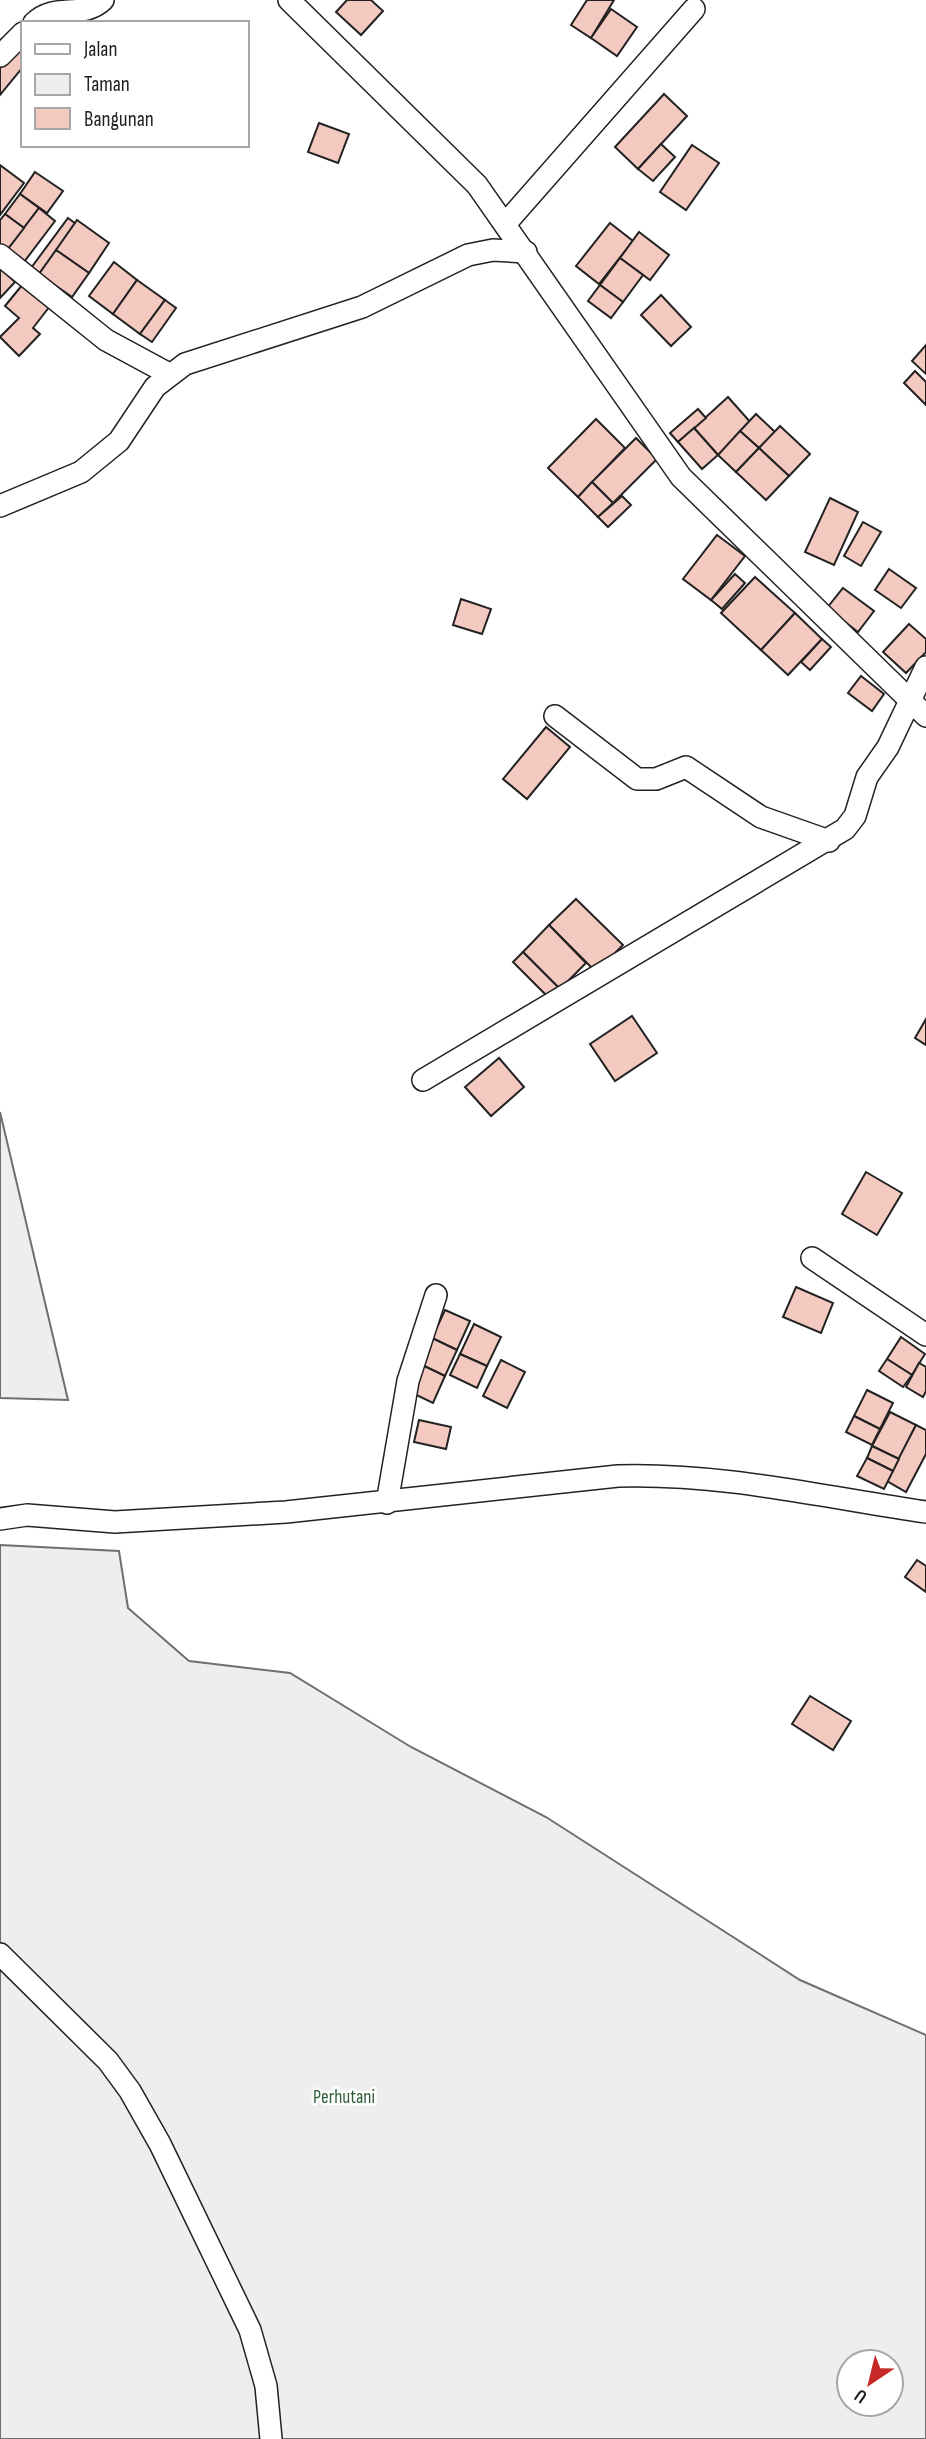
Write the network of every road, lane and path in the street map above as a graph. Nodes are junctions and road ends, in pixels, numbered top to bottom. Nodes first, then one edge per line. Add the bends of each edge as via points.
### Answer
1 (103, 0) edge
2 (289, 0) edge
3 (310, 0) edge
4 (694, 9) dead end
5 (38, 21) edge
6 (320, 29) junction
7 (21, 35) edge
8 (0, 56) edge
9 (506, 223) junction
10 (526, 252) junction
11 (0, 255) edge
12 (169, 374) junction
13 (0, 506) edge
14 (926, 667) edge
15 (918, 708) edge
16 (555, 716) dead end
17 (828, 841) junction
18 (423, 1080) dead end
19 (812, 1258) dead end
20 (436, 1295) dead end
21 (926, 1335) edge
22 (387, 1503) junction
23 (926, 1512) edge
24 (0, 1519) edge
25 (0, 1954) edge
26 (271, 2439) edge

1 - 5 street via 86,11 57,10
2 - 6 street
3 - 6 street
4 - 9 street
6 - 9 street via 451,156
7 - 8 street
9 - 10 street
10 - 12 street via 493,250 468,255 362,307 202,357
10 - 15 street via 681,477
11 - 12 street via 106,340
12 - 13 street via 119,441 89,466
14 - 15 street
15 - 17 street via 867,778 852,821
16 - 17 street via 638,779 656,779 689,768 761,817
17 - 18 street
19 - 21 street
20 - 22 street via 408,1381
22 - 23 street via 655,1475
22 - 24 street via 115,1522 27,1515
25 - 26 street via 108,2061 160,2144 250,2330 263,2373

